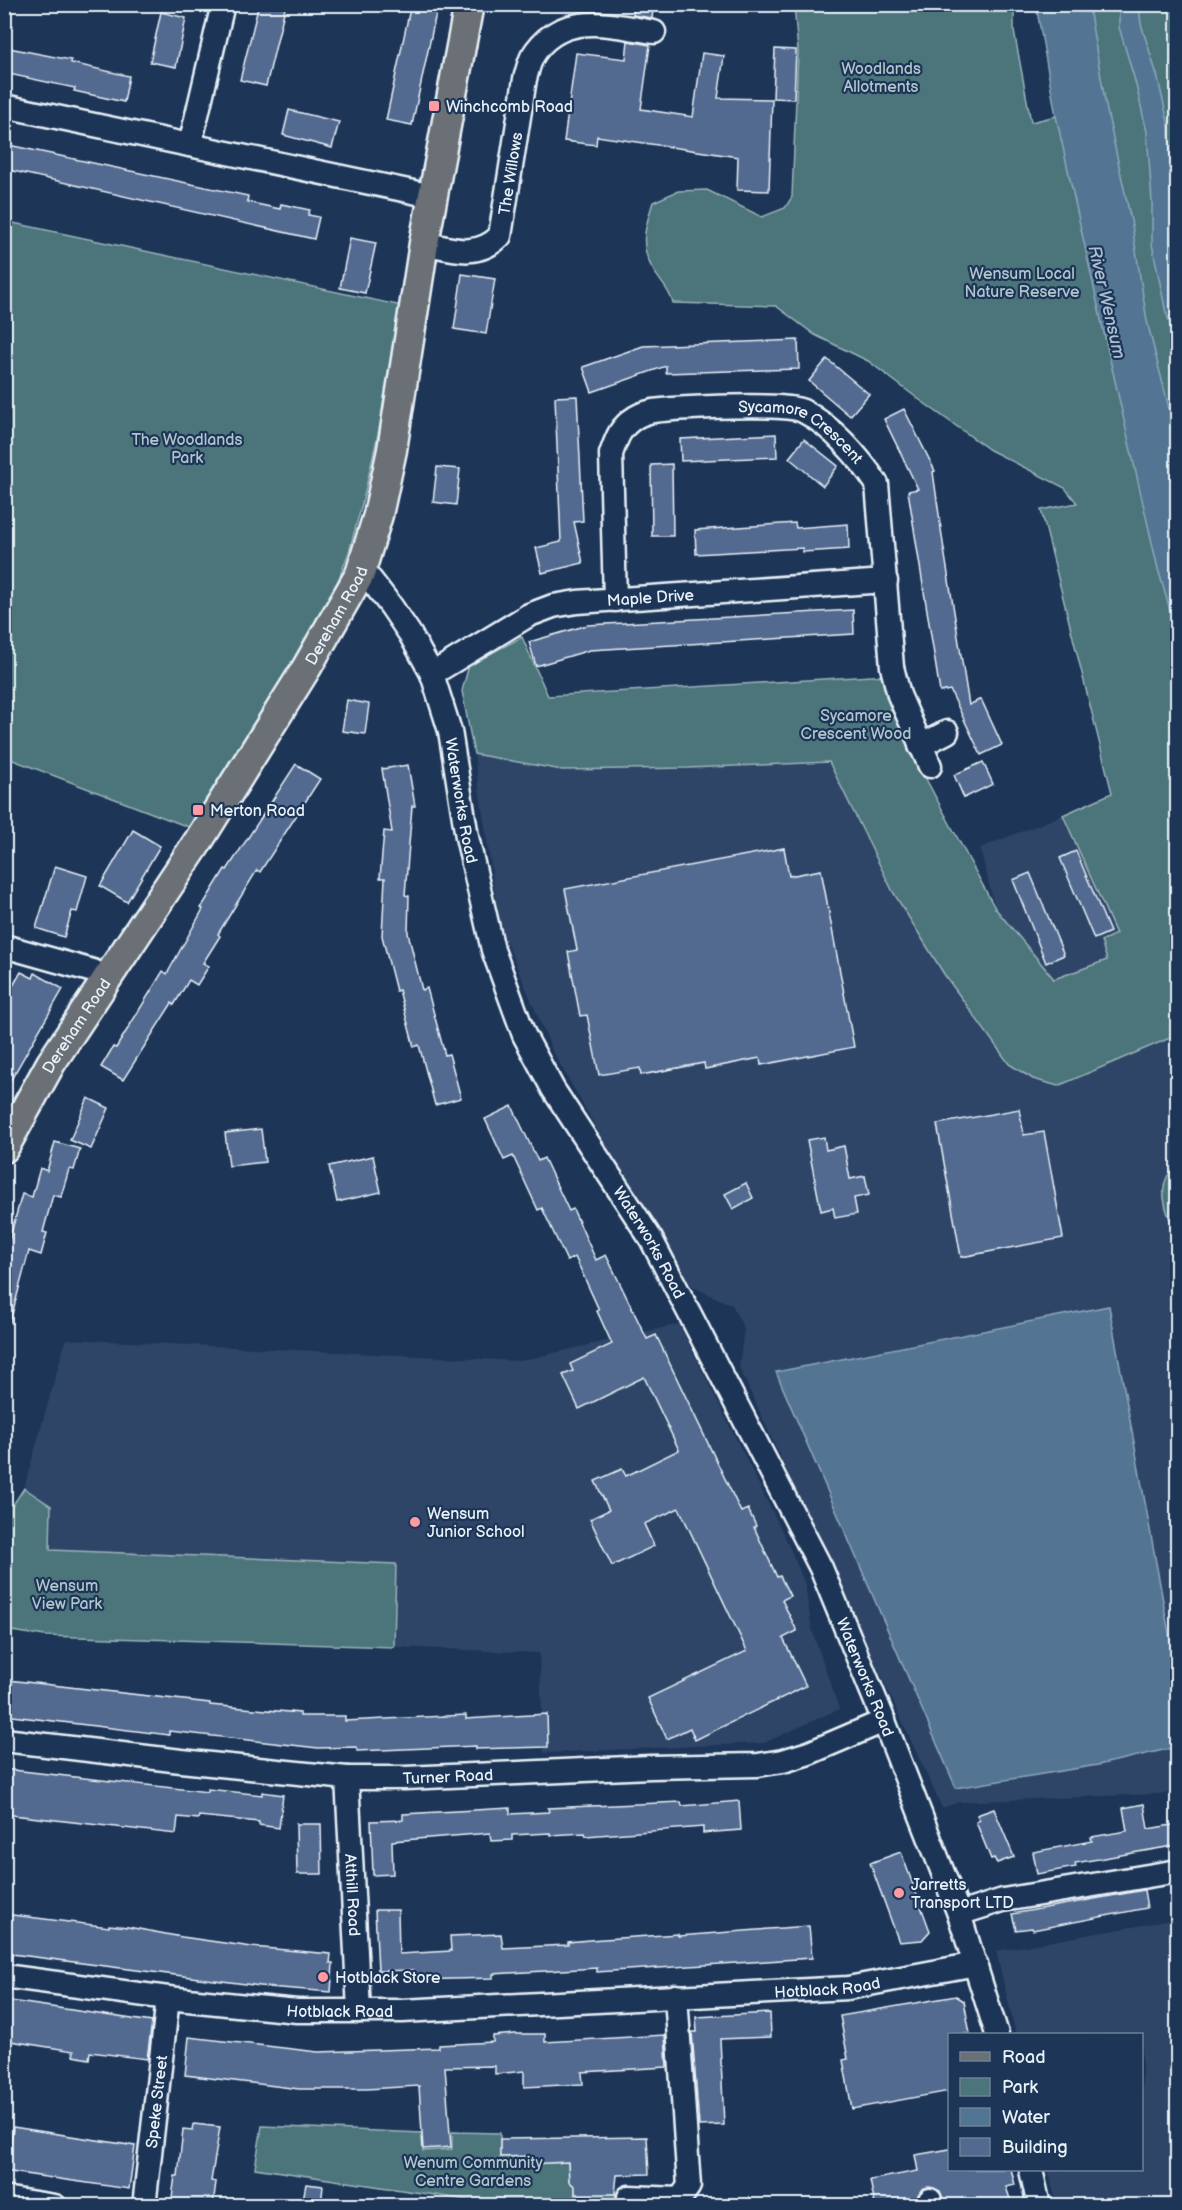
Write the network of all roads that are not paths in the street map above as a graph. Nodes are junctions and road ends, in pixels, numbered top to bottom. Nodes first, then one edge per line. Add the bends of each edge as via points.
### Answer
1 (223, 4) edge
2 (470, 4) edge
3 (654, 32) dead end
4 (4, 106) edge
5 (189, 145) junction
6 (432, 196) junction
7 (424, 243) junction
8 (360, 574) junction
9 (886, 581) junction
10 (615, 600) junction
11 (432, 674) junction
12 (946, 732) dead end
13 (4, 946) edge
14 (107, 978) junction
15 (4, 1148) edge
16 (884, 1721) junction
17 (4, 1740) edge
18 (346, 1778) junction
19 (1178, 1871) edge
20 (959, 1914) junction
21 (976, 1964) junction
22 (4, 1976) edge
23 (676, 1996) junction
24 (168, 1998) junction
25 (358, 2011) junction
26 (997, 2033) edge
27 (1031, 2171) edge
28 (629, 2197) dead end
29 (4, 2198) edge
30 (56, 2205) edge
31 (144, 2205) edge
32 (1039, 2205) edge

1 - 5 street
2 - 6 main road, Dereham Road
3 - 7 street, The Willows via 586,23 550,35 532,58 525,79 500,236 476,251
4 - 5 street
5 - 6 street
6 - 7 main road, Dereham Road
7 - 8 main road, Dereham Road via 392,450
8 - 11 street, Waterworks Road via 371,580 391,606
8 - 14 main road, Dereham Road via 205,830
9 - 10 street, Maple Drive
9 - 10 street, Sycamore Crescent via 877,484 862,462 819,420 801,409 784,407 650,411 619,431 611,454
9 - 12 street, Sycamore Crescent via 892,667 898,694 925,756
10 - 11 street, Maple Drive via 565,604 529,615
11 - 16 street, Waterworks Road via 450,731 467,837 493,950 524,1035 553,1089 656,1249 820,1568
13 - 14 street
14 - 15 main road, Dereham Road via 51,1063
16 - 18 street, Turner Road via 809,1753 758,1765
16 - 20 street, Waterworks Road
17 - 18 street, Turner Road
18 - 25 street, Atthill Road
19 - 20 street via 1003,1900
20 - 21 street, Waterworks Road
21 - 23 street, Hotblack Road via 848,1988
21 - 26 street, Waterworks Road
22 - 24 street, Hotblack Road
23 - 25 street, Hotblack Road
23 - 28 street via 689,2186 680,2199
24 - 25 street, Hotblack Road via 297,2011
24 - 31 street, Speke Street
27 - 32 street
29 - 30 street

